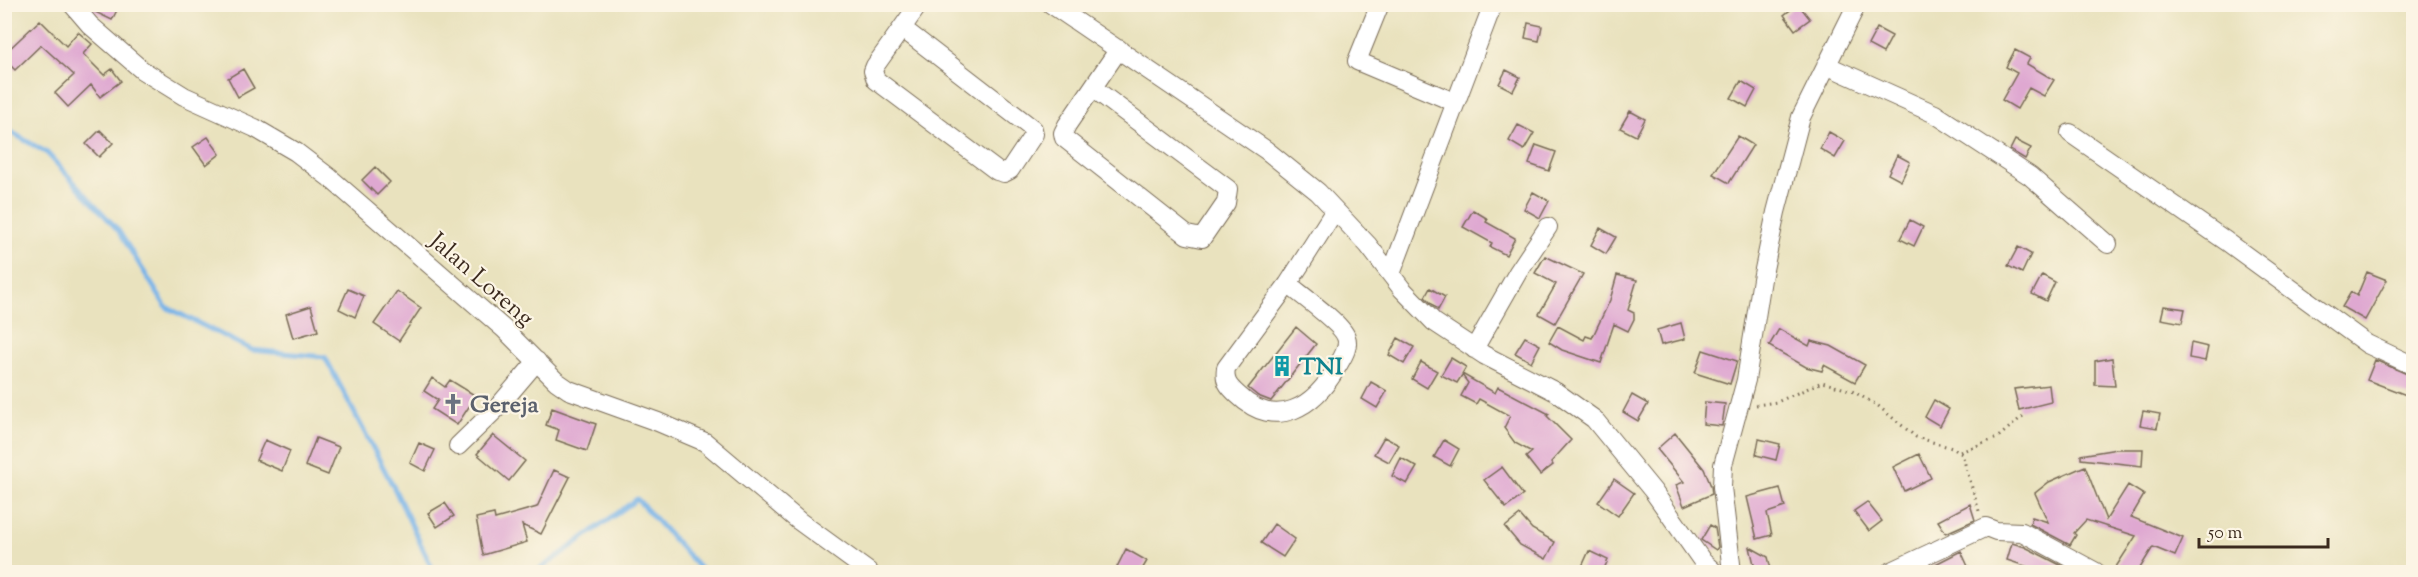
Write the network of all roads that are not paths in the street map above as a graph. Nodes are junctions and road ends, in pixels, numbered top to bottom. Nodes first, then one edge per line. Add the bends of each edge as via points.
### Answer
1 (72, 4) edge
2 (919, 4) edge
3 (1051, 4) edge
4 (1380, 4) edge
5 (1493, 4) edge
6 (1857, 4) edge
7 (902, 28) junction
8 (1119, 49) junction
9 (1826, 65) junction
10 (1093, 87) junction
11 (1454, 102) junction
12 (2070, 133) dead end
13 (1335, 210) junction
14 (1548, 228) dead end
15 (2108, 244) dead end
16 (1396, 281) junction
17 (1288, 284) junction
18 (1474, 349) junction
19 (537, 361) junction
20 (2414, 366) edge
21 (458, 447) dead end
22 (869, 573) edge
23 (1714, 573) edge
24 (1732, 573) edge
25 (1890, 573) edge
26 (2096, 573) edge

1 - 19 street, Jalan Loreng via 142,70 184,96 255,128 330,178
2 - 7 street
3 - 8 street
4 - 11 street via 1357,61
5 - 11 street
6 - 9 street
7 - 7 street via 875,66 876,80 997,171 1010,170 1034,134 1033,129
8 - 10 street
8 - 13 street via 1266,150
9 - 15 street via 1935,114 2030,176
9 - 24 street via 1801,117 1790,153 1749,360 1723,465
10 - 10 street via 1228,189 1226,203 1202,238 1187,235 1067,143 1063,133
11 - 16 street
12 - 20 street via 2367,344
13 - 16 street
13 - 17 street
14 - 18 street
16 - 18 street via 1434,322
17 - 17 street via 1226,368 1227,385 1252,408 1266,412 1288,412 1307,404 1325,386 1347,345 1339,327
18 - 23 street via 1556,392 1594,419
19 - 21 street
19 - 22 street, Jalan Loreng via 569,390 705,442 799,521
25 - 26 street via 1986,527 2022,532

